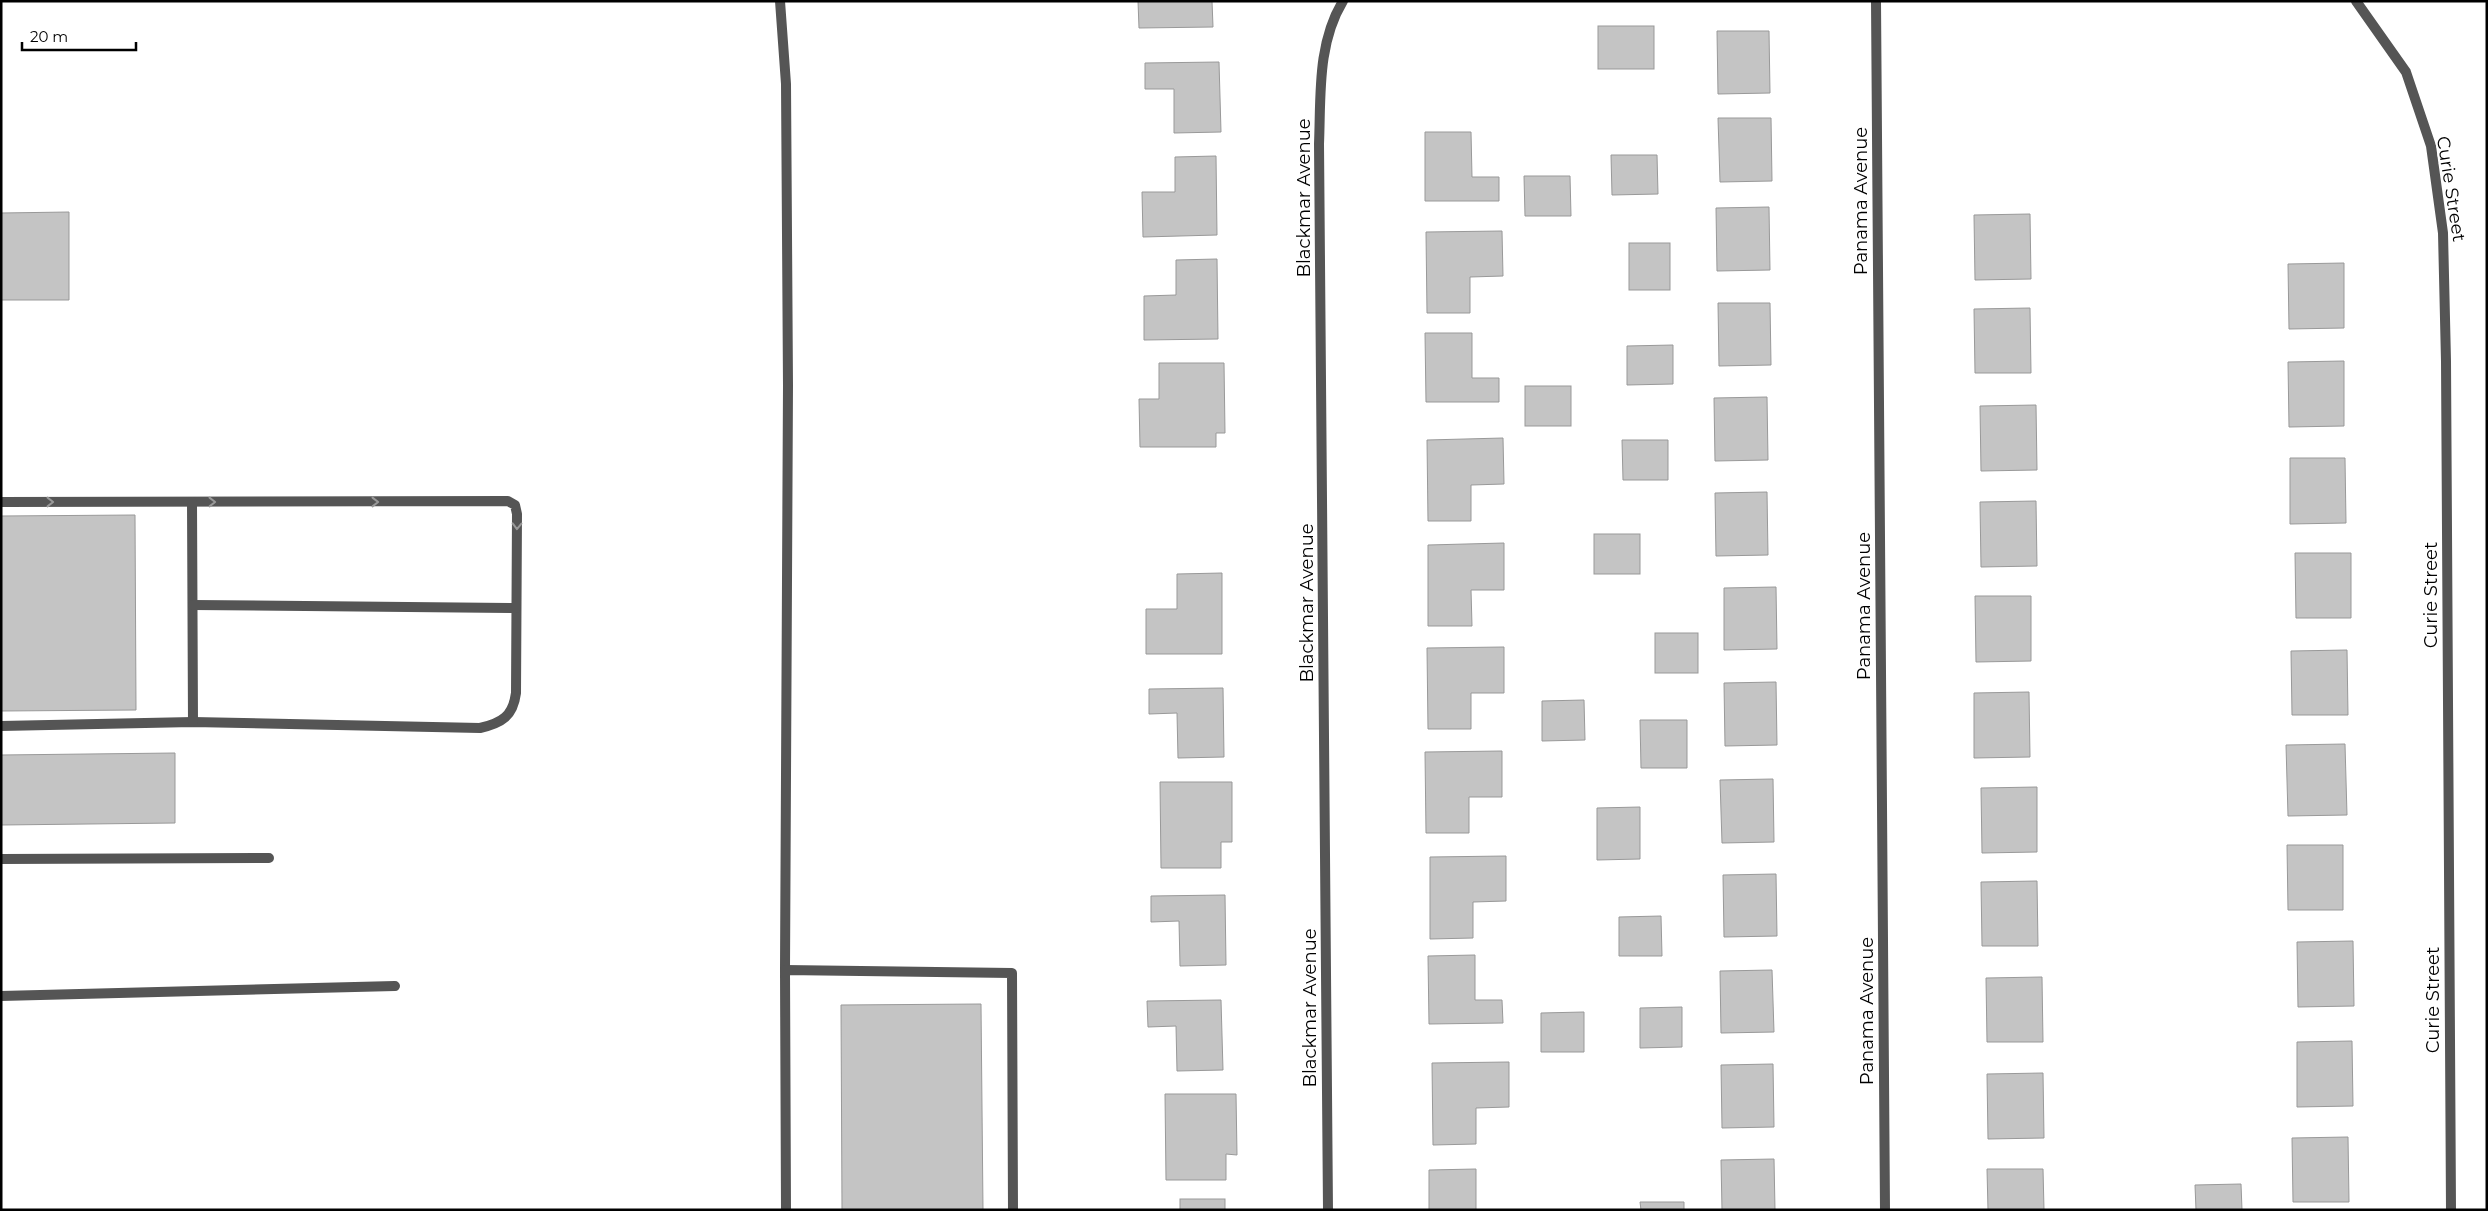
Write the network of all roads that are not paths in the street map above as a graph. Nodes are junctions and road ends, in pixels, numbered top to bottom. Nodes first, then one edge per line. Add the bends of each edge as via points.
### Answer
1 (780, 1) edge
2 (1343, 1) edge
3 (1876, 1) edge
4 (2356, 1) edge
5 (1, 502) edge
6 (192, 502) junction
7 (193, 604) junction
8 (516, 608) junction
9 (193, 722) junction
10 (1, 726) edge
11 (269, 858) dead end
12 (1, 860) edge
13 (785, 970) junction
14 (395, 986) dead end
15 (1, 996) edge
16 (786, 1210) edge
17 (1013, 1210) edge
18 (1328, 1210) edge
19 (1885, 1210) edge
20 (2451, 1210) edge

1 - 13 street via 786,84 788,375
2 - 18 street, Blackmar Avenue via 1326,40 1321,72 1319,144
3 - 19 street, Panama Avenue
4 - 20 street, Curie Street via 2406,72 2431,146 2443,234
5 -> 6 street
6 - 7 street
6 -> 8 street via 508,501 515,505 517,514
7 - 8 street
7 - 9 street
8 - 9 street via 514,701 508,716 493,726
9 - 10 street
11 - 12 street
13 - 16 street
13 - 17 street via 1012,973
14 - 15 street

